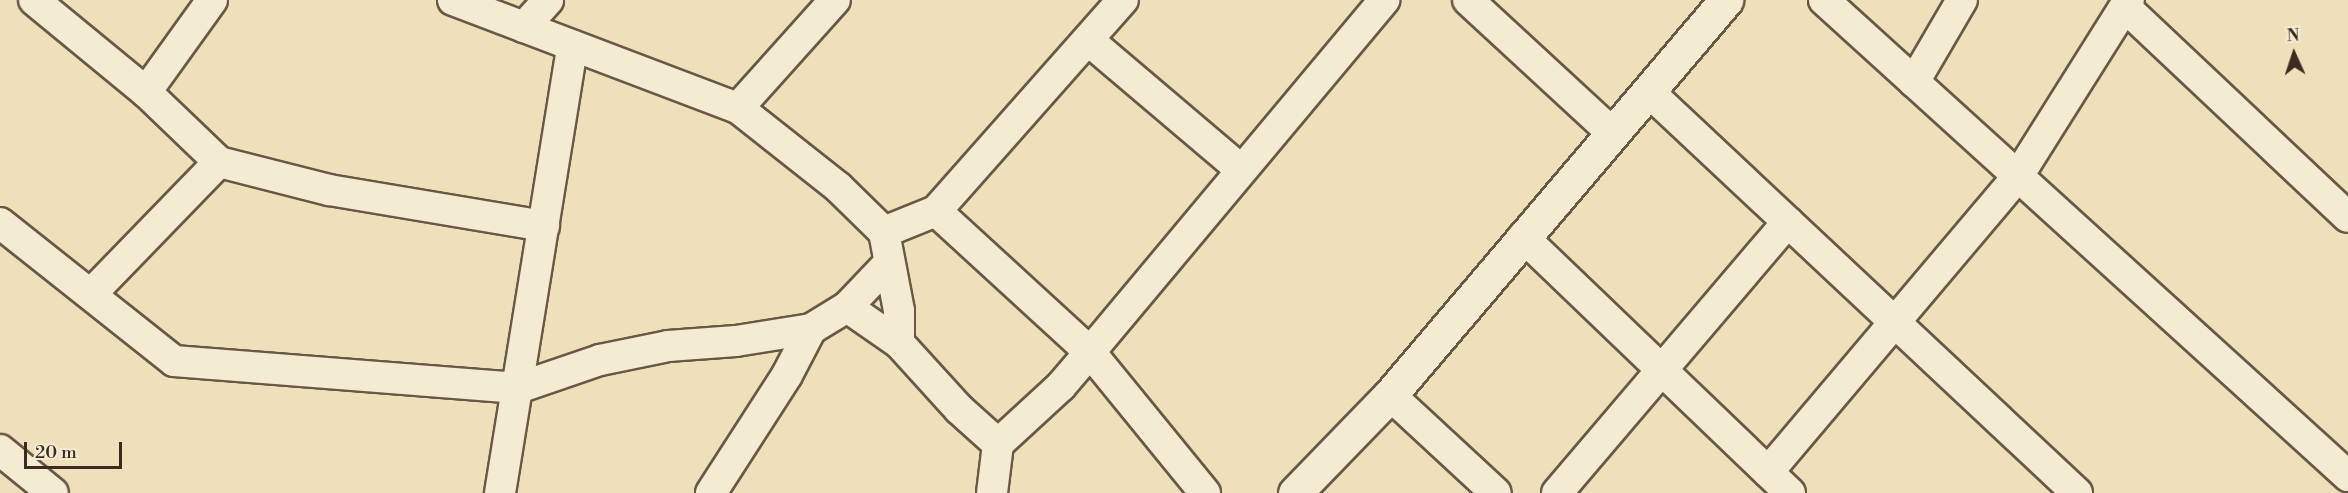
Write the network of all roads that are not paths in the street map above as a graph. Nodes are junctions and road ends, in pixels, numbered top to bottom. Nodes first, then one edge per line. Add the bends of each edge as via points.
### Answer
1 (34, 0) edge
2 (212, 0) edge
3 (453, 0) edge
4 (548, 0) edge
5 (835, 0) edge
6 (1123, 0) edge
7 (1384, 0) edge
8 (1468, 0) edge
9 (1726, 0) edge
10 (1824, 0) edge
11 (1962, 0) edge
12 (2127, 3) edge
13 (524, 27) junction
14 (1088, 40) junction
15 (572, 46) junction
16 (1914, 82) junction
17 (1648, 91) junction
18 (146, 92) junction
19 (738, 108) junction
20 (1612, 133) junction
21 (219, 162) junction
22 (1240, 169) junction
23 (2018, 176) junction
24 (936, 211) junction
25 (2348, 217) edge
26 (1788, 222) junction
27 (0, 223) edge
28 (544, 226) junction
29 (884, 232) junction
30 (1523, 237) junction
31 (888, 264) junction
32 (91, 294) junction
33 (847, 307) junction
34 (1895, 322) junction
35 (811, 329) junction
36 (899, 343) junction
37 (1090, 352) junction
38 (1662, 369) junction
39 (518, 388) junction
40 (1390, 395) junction
41 (998, 444) junction
42 (0, 450) edge
43 (1768, 472) junction
44 (2348, 476) edge
45 (53, 493) edge
46 (500, 493) edge
47 (711, 493) edge
48 (992, 493) edge
49 (1205, 493) edge
50 (1295, 493) edge
51 (1496, 493) edge
52 (1557, 493) edge
53 (1790, 493) edge
54 (2077, 493) edge

1 - 18 street
2 - 18 street
3 - 13 street
4 - 13 street
5 - 19 street
6 - 14 street
7 - 22 street
8 - 20 street
9 - 17 street
10 - 16 street
11 - 16 street
12 - 23 street
12 - 25 street
13 - 15 street
14 - 22 street
14 - 24 street
15 - 19 street
15 - 28 street
16 - 23 street
17 - 20 street
17 - 26 street
18 - 21 street
19 - 29 street via 838,187
20 - 30 street
21 - 28 street via 329,190
21 - 32 street
22 - 37 street
23 - 34 street
23 - 44 street
24 - 29 street
24 - 37 street
26 - 34 street
26 - 38 street
27 - 32 street
28 - 39 street
29 - 31 street
30 - 38 street
30 - 40 street
31 - 33 street
31 - 36 street via 899,311
32 - 39 street via 174,361
33 - 35 street
33 - 36 street
34 - 43 street
34 - 54 street
35 - 39 street via 736,341 668,346 600,360
35 - 47 street via 787,375
36 - 41 street via 959,409
37 - 41 street via 1061,386
37 - 49 street
38 - 43 street
38 - 52 street
39 - 46 street
40 - 50 street
40 - 51 street
41 - 48 street
42 - 45 street
43 - 53 street

